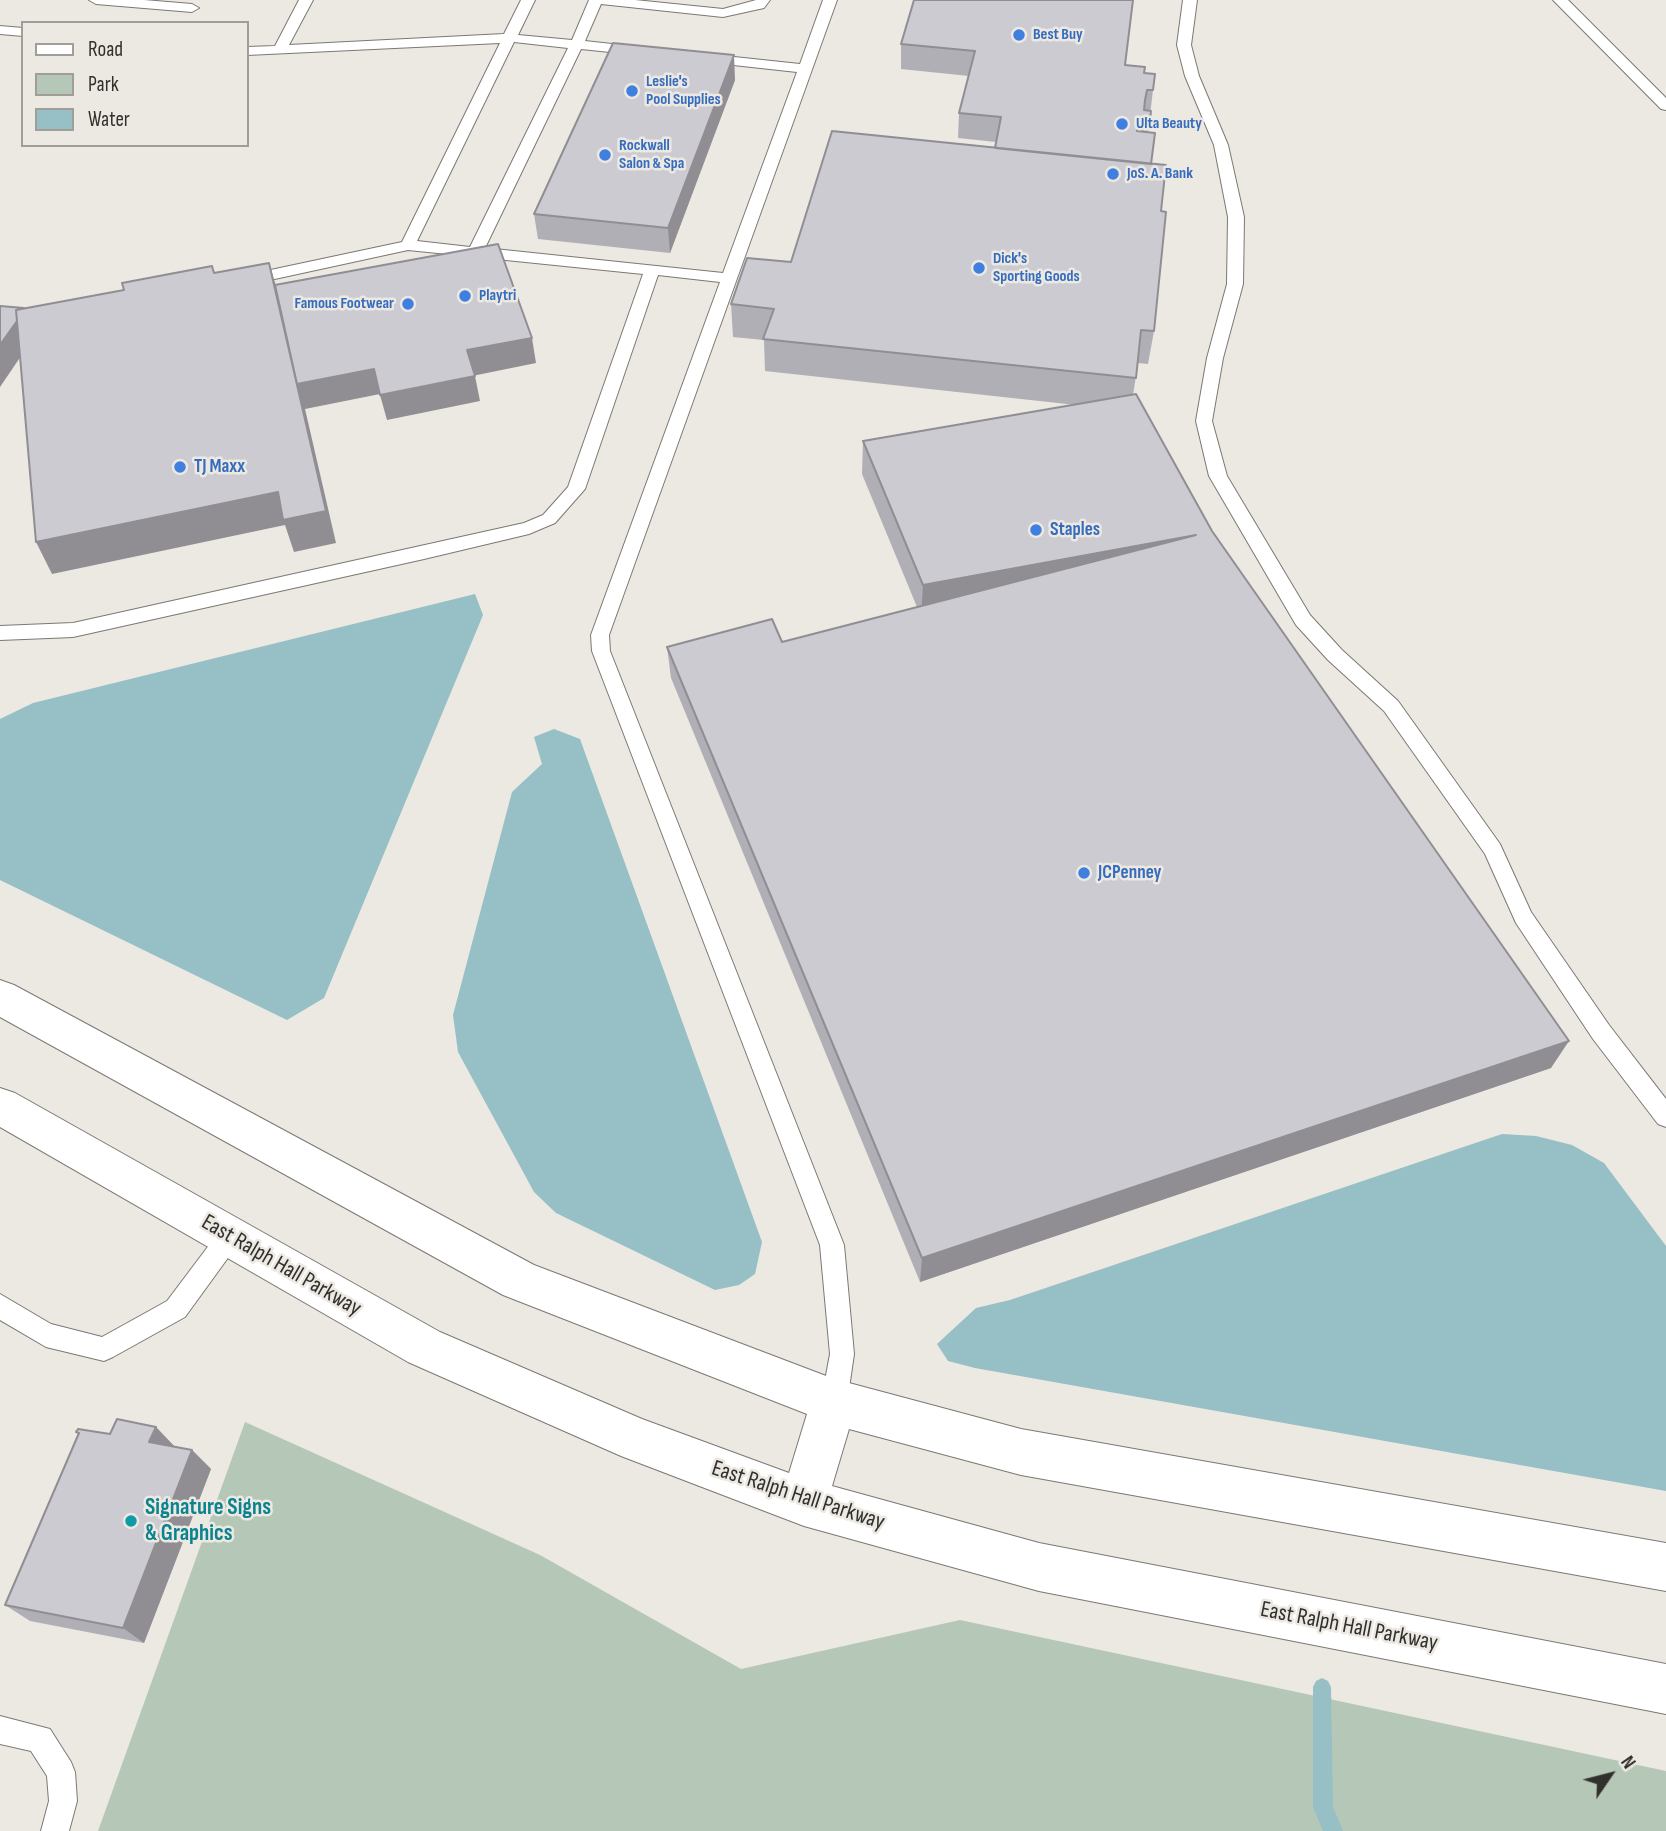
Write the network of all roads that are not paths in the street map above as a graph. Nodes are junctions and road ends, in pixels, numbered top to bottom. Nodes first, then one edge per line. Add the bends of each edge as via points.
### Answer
1 (96, 0) edge
2 (306, 0) edge
3 (528, 0) edge
4 (596, 0) edge
5 (764, 0) edge
6 (830, 0) edge
7 (1190, 0) edge
8 (1559, 0) edge
9 (197, 4) edge
10 (181, 21) edge
11 (0, 30) edge
12 (21, 32) edge
13 (510, 38) junction
14 (577, 44) junction
15 (279, 50) junction
16 (248, 51) edge
17 (658, 53) edge
18 (685, 55) edge
19 (806, 69) junction
20 (1666, 106) edge
21 (408, 245) junction
22 (475, 252) junction
23 (652, 271) junction
24 (729, 278) junction
25 (226, 284) edge
26 (0, 633) edge
27 (0, 997) edge
28 (0, 1106) edge
29 (1666, 1116) edge
30 (230, 1236) junction
31 (0, 1307) edge
32 (834, 1402) junction
33 (804, 1502) junction
34 (1666, 1567) edge
35 (1666, 1689) edge
36 (0, 1730) edge
37 (55, 1831) edge

1 - 9 lane
2 - 15 lane
3 - 13 lane
4 - 5 lane via 723,13
4 - 14 lane
6 - 19 lane
7 - 29 lane via 1184,45 1221,145 1236,217 1235,284 1204,421 1218,476 1303,620 1391,706 1493,850 1523,917 1601,1032
8 - 20 lane
9 - 10 lane
11 - 12 lane
13 - 14 lane
13 - 15 lane
13 - 21 lane
14 - 17 lane
14 - 22 lane
15 - 16 lane
18 - 19 lane
19 - 24 lane
21 - 22 lane
21 - 25 lane
22 - 23 lane
23 - 24 lane
23 - 26 lane via 576,489 549,519 424,553 73,630
24 - 32 lane via 600,635 601,651 832,1245 842,1354
27 - 32 main road via 519,1280
28 - 30 main road, East Ralph Hall Parkway
30 - 31 lane via 176,1309 104,1349 46,1335
30 - 33 main road, East Ralph Hall Parkway via 424,1347 637,1440
32 - 33 main road
32 - 34 main road via 1021,1452
33 - 35 main road, East Ralph Hall Parkway via 1039,1567
36 - 37 lane via 40,1739 61,1772 63,1801

